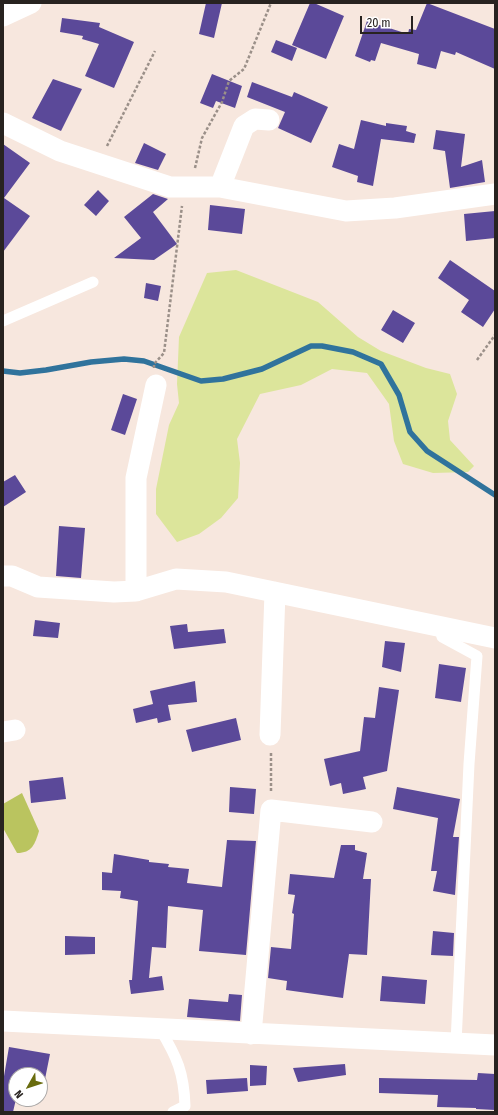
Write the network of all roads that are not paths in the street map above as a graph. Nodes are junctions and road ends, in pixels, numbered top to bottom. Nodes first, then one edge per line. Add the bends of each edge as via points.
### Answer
1 (31, 3) edge
2 (3, 16) edge
3 (269, 120) dead end
4 (3, 123) edge
5 (220, 187) junction
6 (495, 194) edge
7 (93, 282) dead end
8 (3, 321) edge
9 (156, 385) road end
10 (3, 576) edge
11 (136, 591) junction
12 (275, 592) junction
13 (440, 627) junction
14 (495, 638) edge
15 (270, 735) road end
16 (372, 822) dead end
17 (3, 1021) edge
18 (160, 1029) junction
19 (251, 1034) junction
20 (456, 1043) junction
21 (495, 1045) edge
22 (173, 1112) edge

1 - 2 street
3 - 5 street via 254,119 244,126
4 - 5 street via 60,151 170,187
5 - 6 street via 346,211 395,208
7 - 8 lane
9 - 11 street via 136,478
10 - 11 street via 12,576 38,587
11 - 12 street via 176,579 226,582
12 - 13 street
12 - 15 street
13 - 14 street
13 - 20 lane via 442,637 477,656 469,764
16 - 19 street via 271,810
17 - 18 street
18 - 19 street
18 - 22 lane via 177,1057 185,1085 185,1106
19 - 20 street
20 - 21 street

